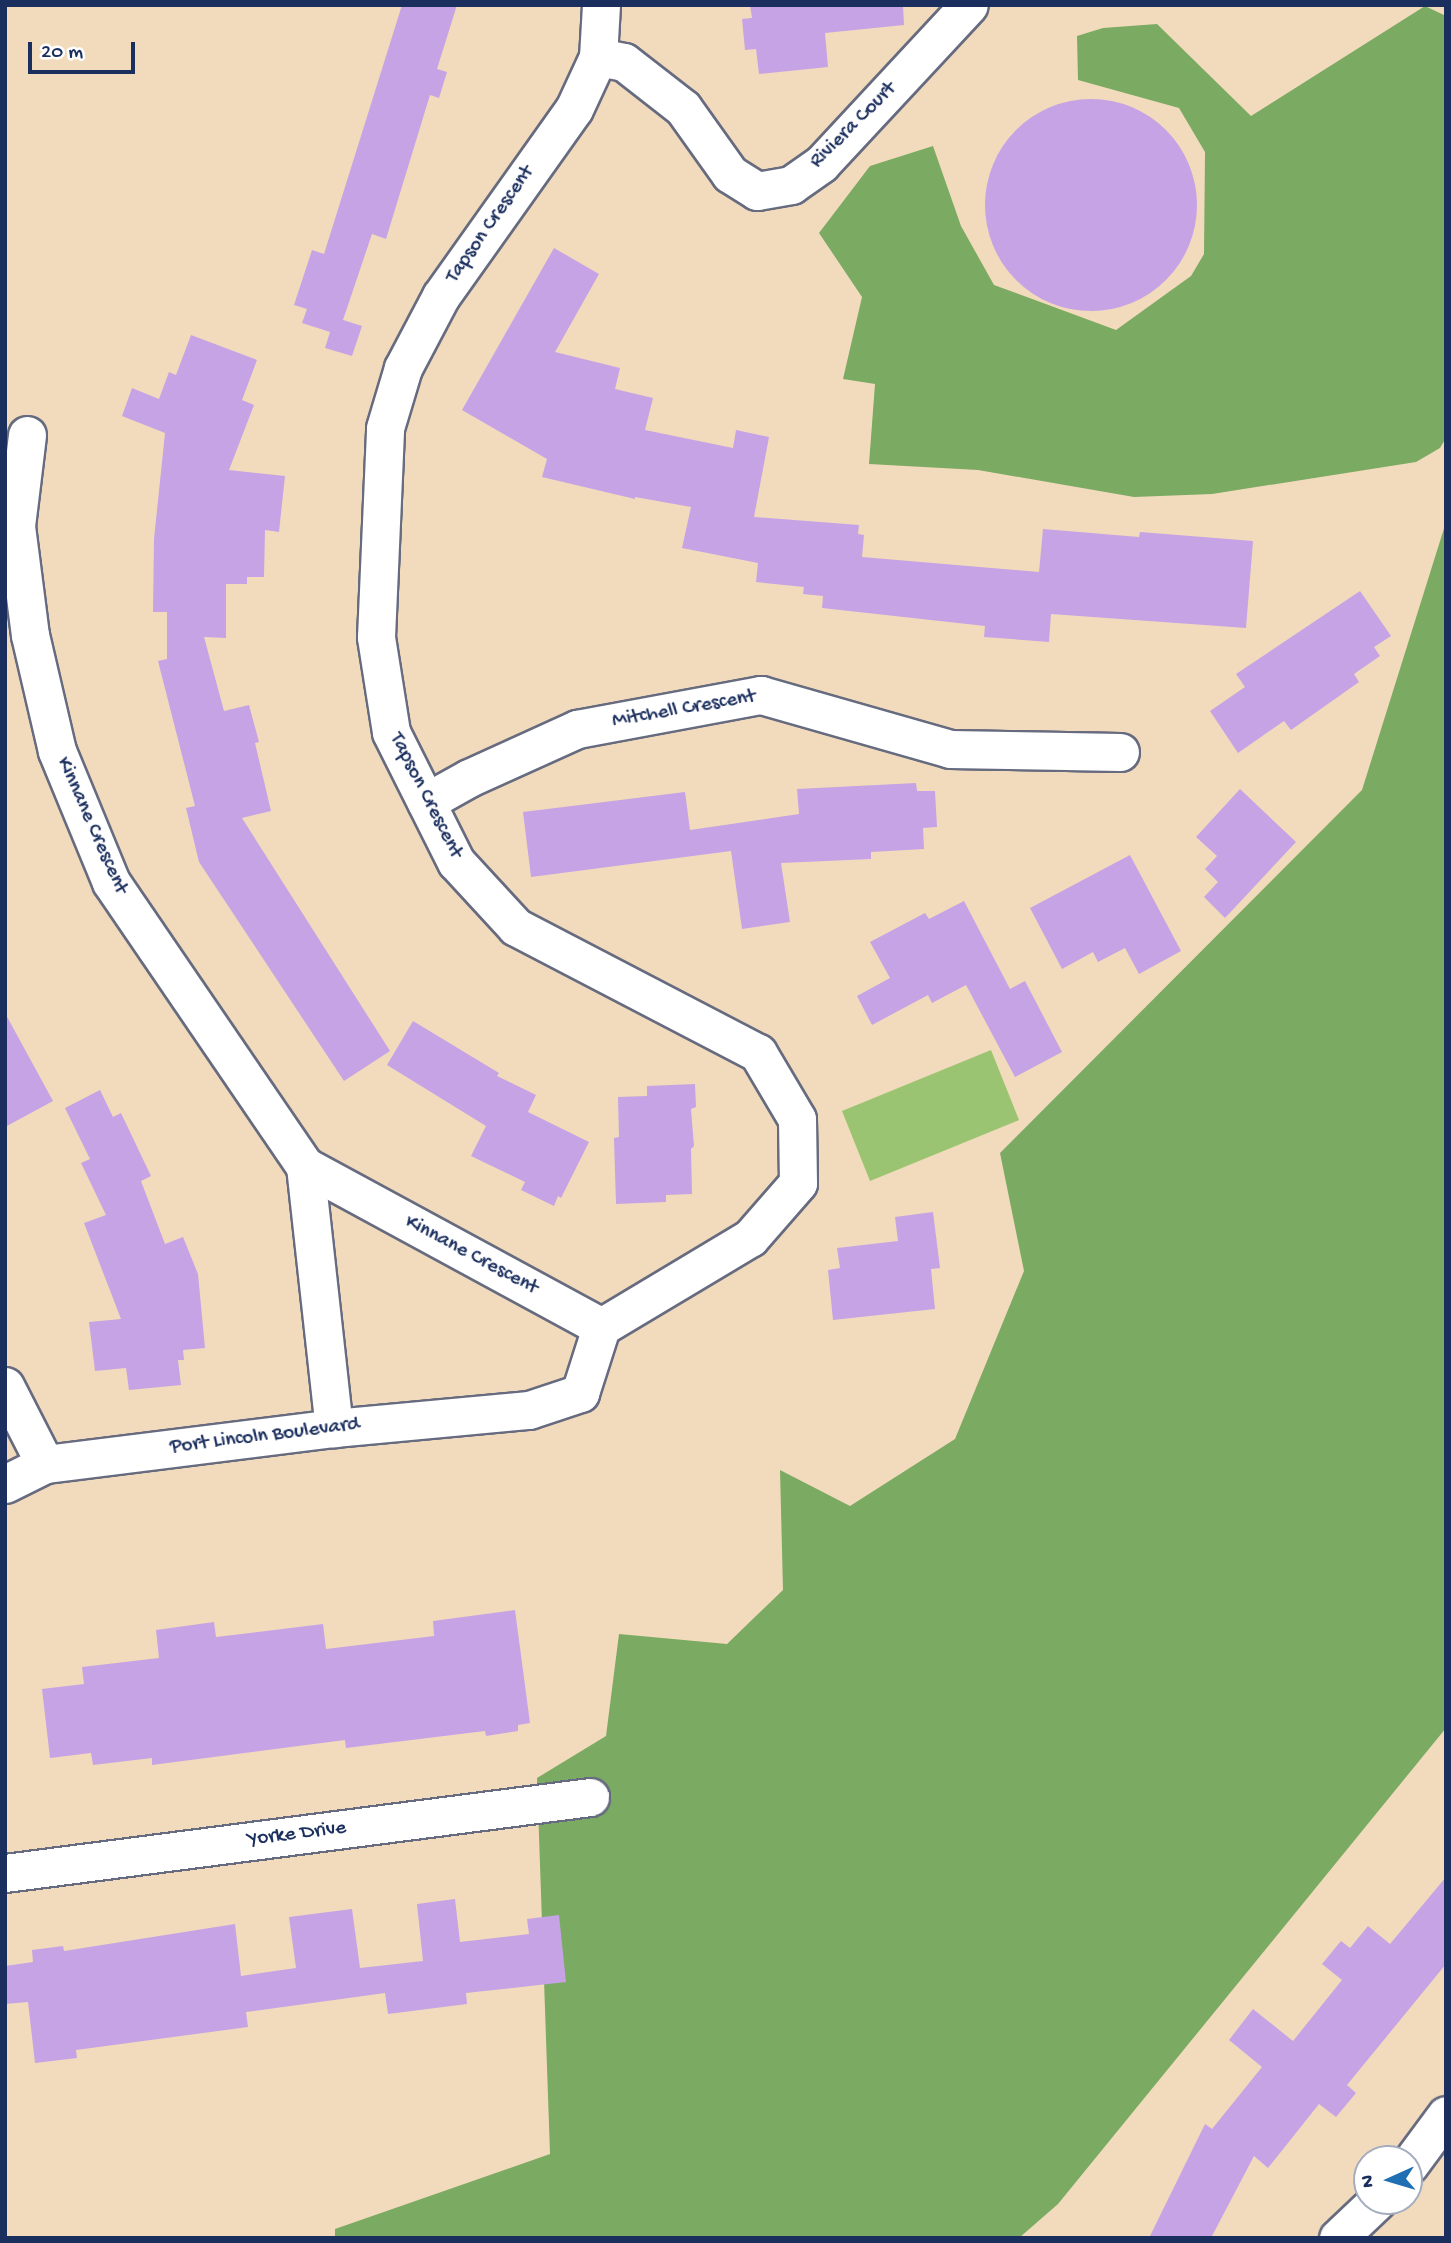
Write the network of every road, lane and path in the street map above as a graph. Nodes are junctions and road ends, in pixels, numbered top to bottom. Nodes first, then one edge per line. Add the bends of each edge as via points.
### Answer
1 (601, 5) edge
2 (970, 5) edge
3 (598, 57) junction
4 (27, 435) dead end
5 (1120, 752) dead end
6 (426, 802) junction
7 (305, 1166) junction
8 (601, 1327) junction
9 (5, 1387) edge
10 (334, 1428) junction
11 (45, 1464) junction
12 (5, 1484) edge
13 (590, 1797) dead end
14 (5, 1873) edge
15 (1446, 2115) edge
16 (1423, 2146) edge
17 (1362, 2215) edge
18 (1338, 2238) edge

1 - 3 street, Tapson Crescent
2 - 3 street, Riviera Court via 821,164 791,185 757,191 730,174 683,108 624,62
3 - 6 street, Tapson Crescent via 574,109 441,296 403,368 385,428 376,637 391,732
4 - 7 street, Kinnane Crescent via 16,526 30,635 57,751 111,882
5 - 6 street, Mitchell Crescent via 950,749 761,695 577,729
6 - 8 street, Tapson Crescent via 456,862 516,927 758,1053 797,1119 798,1182 750,1238
7 - 8 street, Kinnane Crescent
7 - 10 street, Kinnane Crescent
8 - 10 street, Port Lincoln Boulevard via 580,1394 529,1410
9 - 11 street
10 - 11 street, Port Lincoln Boulevard
11 - 12 street, Port Lincoln Boulevard
13 - 14 street, Yorke Drive
15 - 16 street
17 - 18 street

